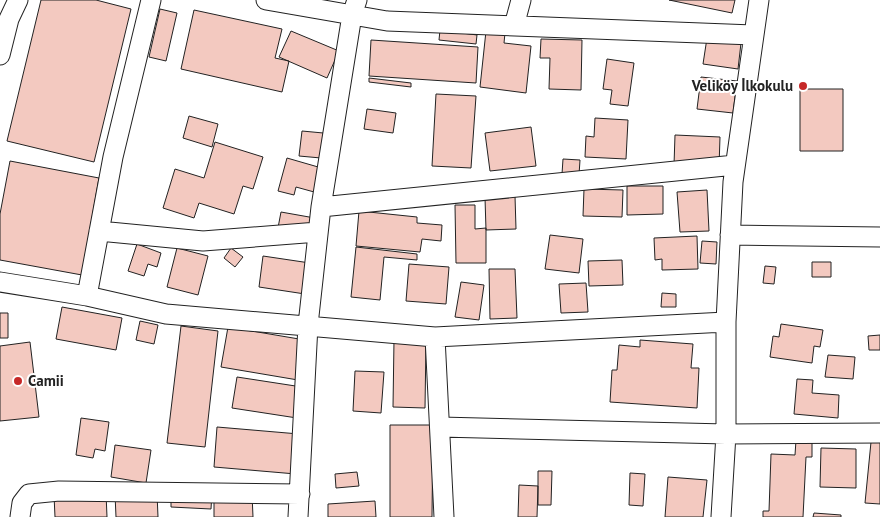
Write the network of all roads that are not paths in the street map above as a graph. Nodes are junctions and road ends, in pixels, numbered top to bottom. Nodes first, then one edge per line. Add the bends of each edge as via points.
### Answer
1 (18, 0) edge
2 (150, 0) edge
3 (266, 0) edge
4 (521, 0) edge
5 (759, 0) edge
6 (355, 7) edge
7 (514, 26) junction
8 (752, 35) junction
9 (0, 55) edge
10 (735, 165) junction
11 (321, 207) junction
12 (99, 231) junction
13 (318, 232) junction
14 (730, 235) junction
15 (880, 237) edge
16 (0, 282) edge
17 (87, 296) junction
18 (726, 322) junction
19 (308, 325) junction
20 (435, 337) junction
21 (440, 427) junction
22 (880, 433) edge
23 (726, 434) junction
24 (300, 494) junction
25 (20, 517) edge
26 (298, 517) edge
27 (444, 517) edge
28 (721, 517) edge

1 - 9 street
2 - 12 street
3 - 6 street
4 - 7 street
5 - 8 street
6 - 7 street via 387,21
6 - 11 street
7 - 8 street
8 - 10 street
10 - 11 street
10 - 14 street
11 - 13 street
12 - 13 street via 203,241
12 - 17 street
13 - 19 street
14 - 15 street
14 - 18 street
16 - 17 street
17 - 19 street via 166,314
18 - 20 street
18 - 23 street
19 - 20 street
19 - 24 street
20 - 21 street
21 - 23 street
21 - 27 street
22 - 23 street
23 - 28 street
24 - 25 street via 59,491 29,494 22,502
24 - 26 street

